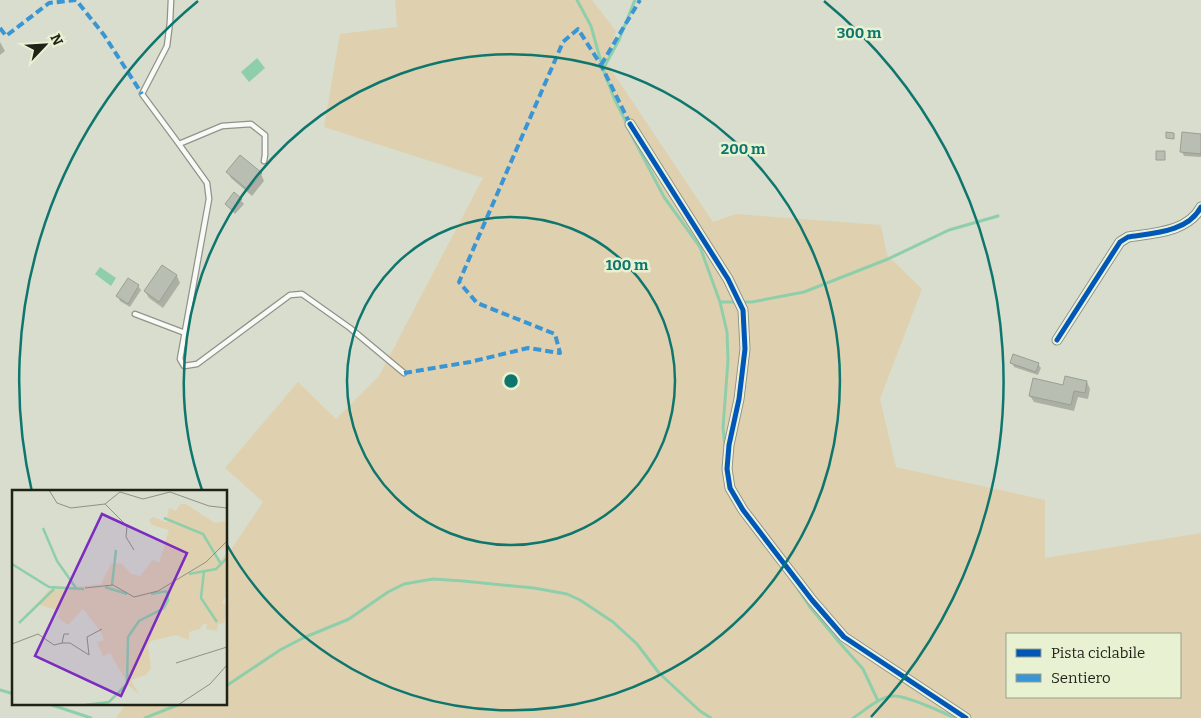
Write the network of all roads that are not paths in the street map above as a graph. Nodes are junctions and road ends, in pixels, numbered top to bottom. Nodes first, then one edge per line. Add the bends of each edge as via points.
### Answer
1 (171, 0) edge
2 (630, 124) dead end
3 (178, 144) junction
4 (264, 161) dead end
5 (1201, 207) edge
6 (135, 314) dead end
7 (185, 333) junction
8 (1057, 340) dead end
9 (404, 372) dead end
10 (966, 718) edge

1 - 3 lane via 167,46 142,94
2 - 10 street via 728,280 743,310 744,349 739,399 727,470 730,488 742,510 844,637
3 - 4 lane via 222,126 251,124 265,135
3 - 7 lane via 207,183 210,199
5 - 8 street via 1197,215 1184,225 1128,237 1120,242
6 - 7 lane
7 - 9 lane via 180,359 184,366 197,364 290,295 302,294

